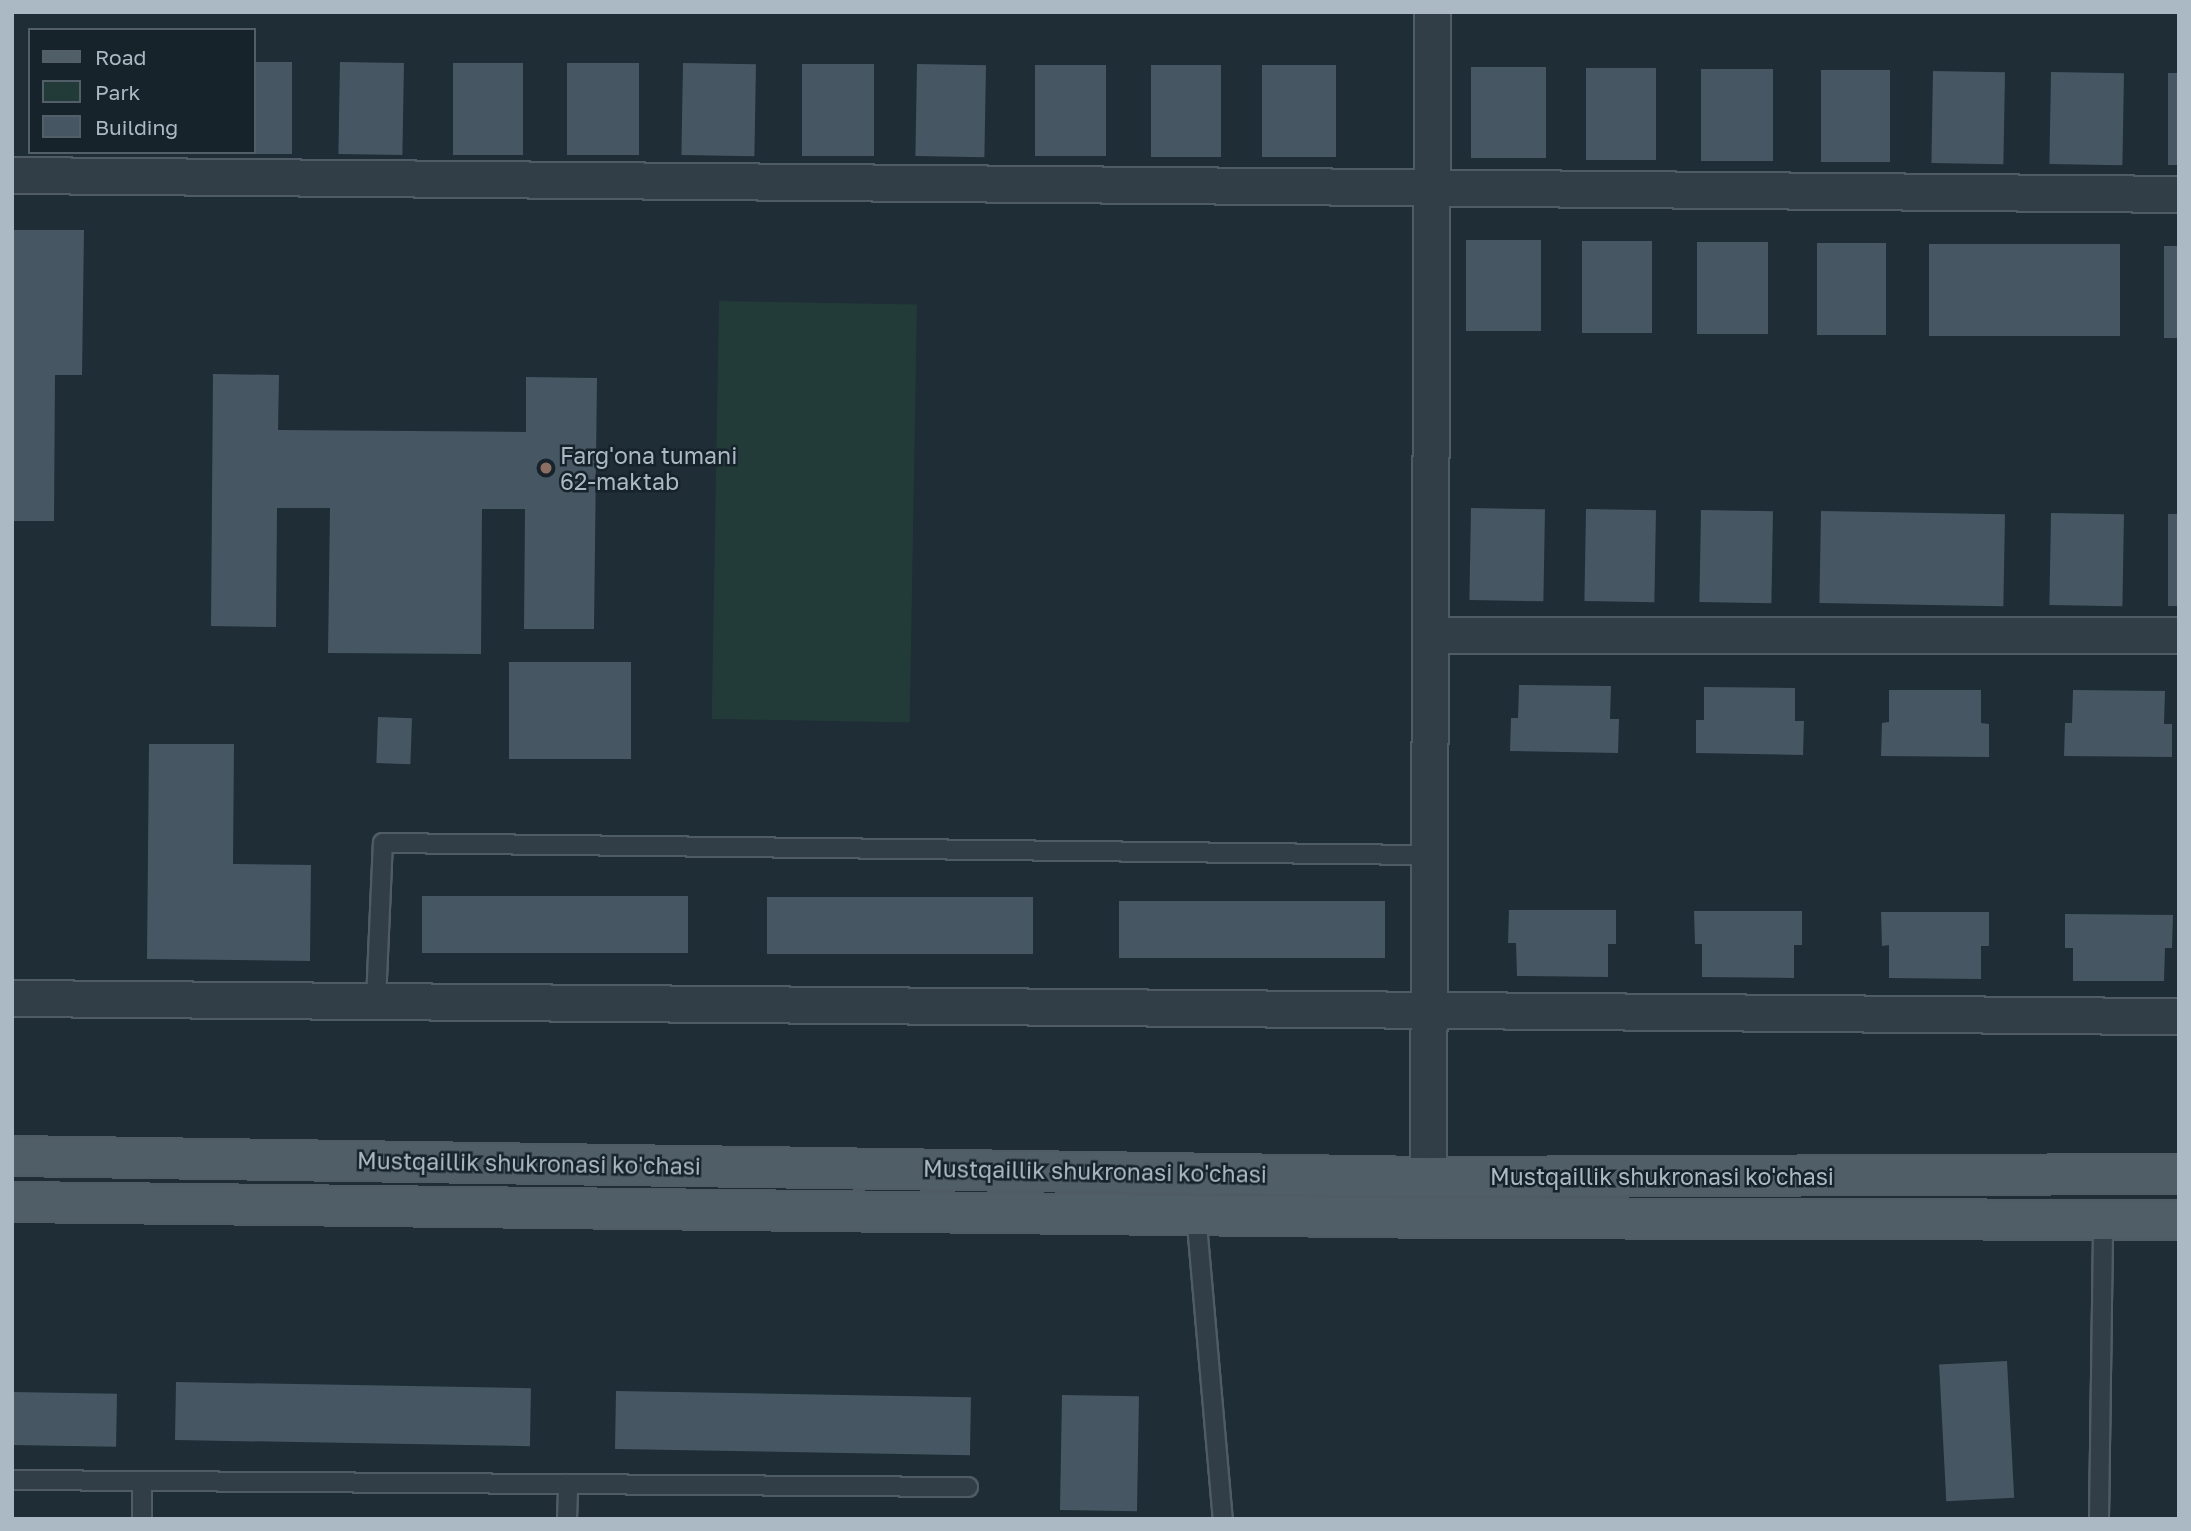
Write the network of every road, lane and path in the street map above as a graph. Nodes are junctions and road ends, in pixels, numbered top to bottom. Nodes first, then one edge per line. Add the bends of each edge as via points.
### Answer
1 (1432, 12) edge
2 (12, 175) edge
3 (1430, 189) junction
4 (2179, 194) edge
5 (1431, 635) junction
6 (2179, 635) edge
7 (1430, 855) junction
8 (12, 998) edge
9 (376, 1001) junction
10 (1428, 1010) junction
11 (2179, 1016) edge
12 (12, 1156) edge
13 (2179, 1174) edge
14 (1428, 1177) junction
15 (12, 1202) edge
16 (1196, 1213) junction
17 (2103, 1219) junction
18 (2179, 1220) edge
19 (12, 1480) edge
20 (142, 1481) junction
21 (568, 1484) junction
22 (968, 1487) dead end
23 (142, 1519) edge
24 (567, 1519) edge
25 (1223, 1519) edge
26 (2099, 1519) edge

1 - 3 street
2 - 3 street
3 - 4 street
3 - 5 street
5 - 6 street
5 - 7 street
7 - 9 lane via 383,843
7 - 10 street
8 - 9 street
9 - 10 street
10 - 11 street
10 - 14 street
12 - 14 main road, Mustqaillik shukronasi ko'chasi
13 - 14 main road, Mustqaillik shukronasi ko'chasi
15 - 16 main road, Mustqaillik shukronasi ko'chasi
16 - 17 main road, Mustqaillik shukronasi ko'chasi
16 - 25 lane
17 - 18 main road, Mustqaillik shukronasi ko'chasi
17 - 26 lane
19 - 20 lane
20 - 21 lane
20 - 23 lane
21 - 22 lane
21 - 24 lane

